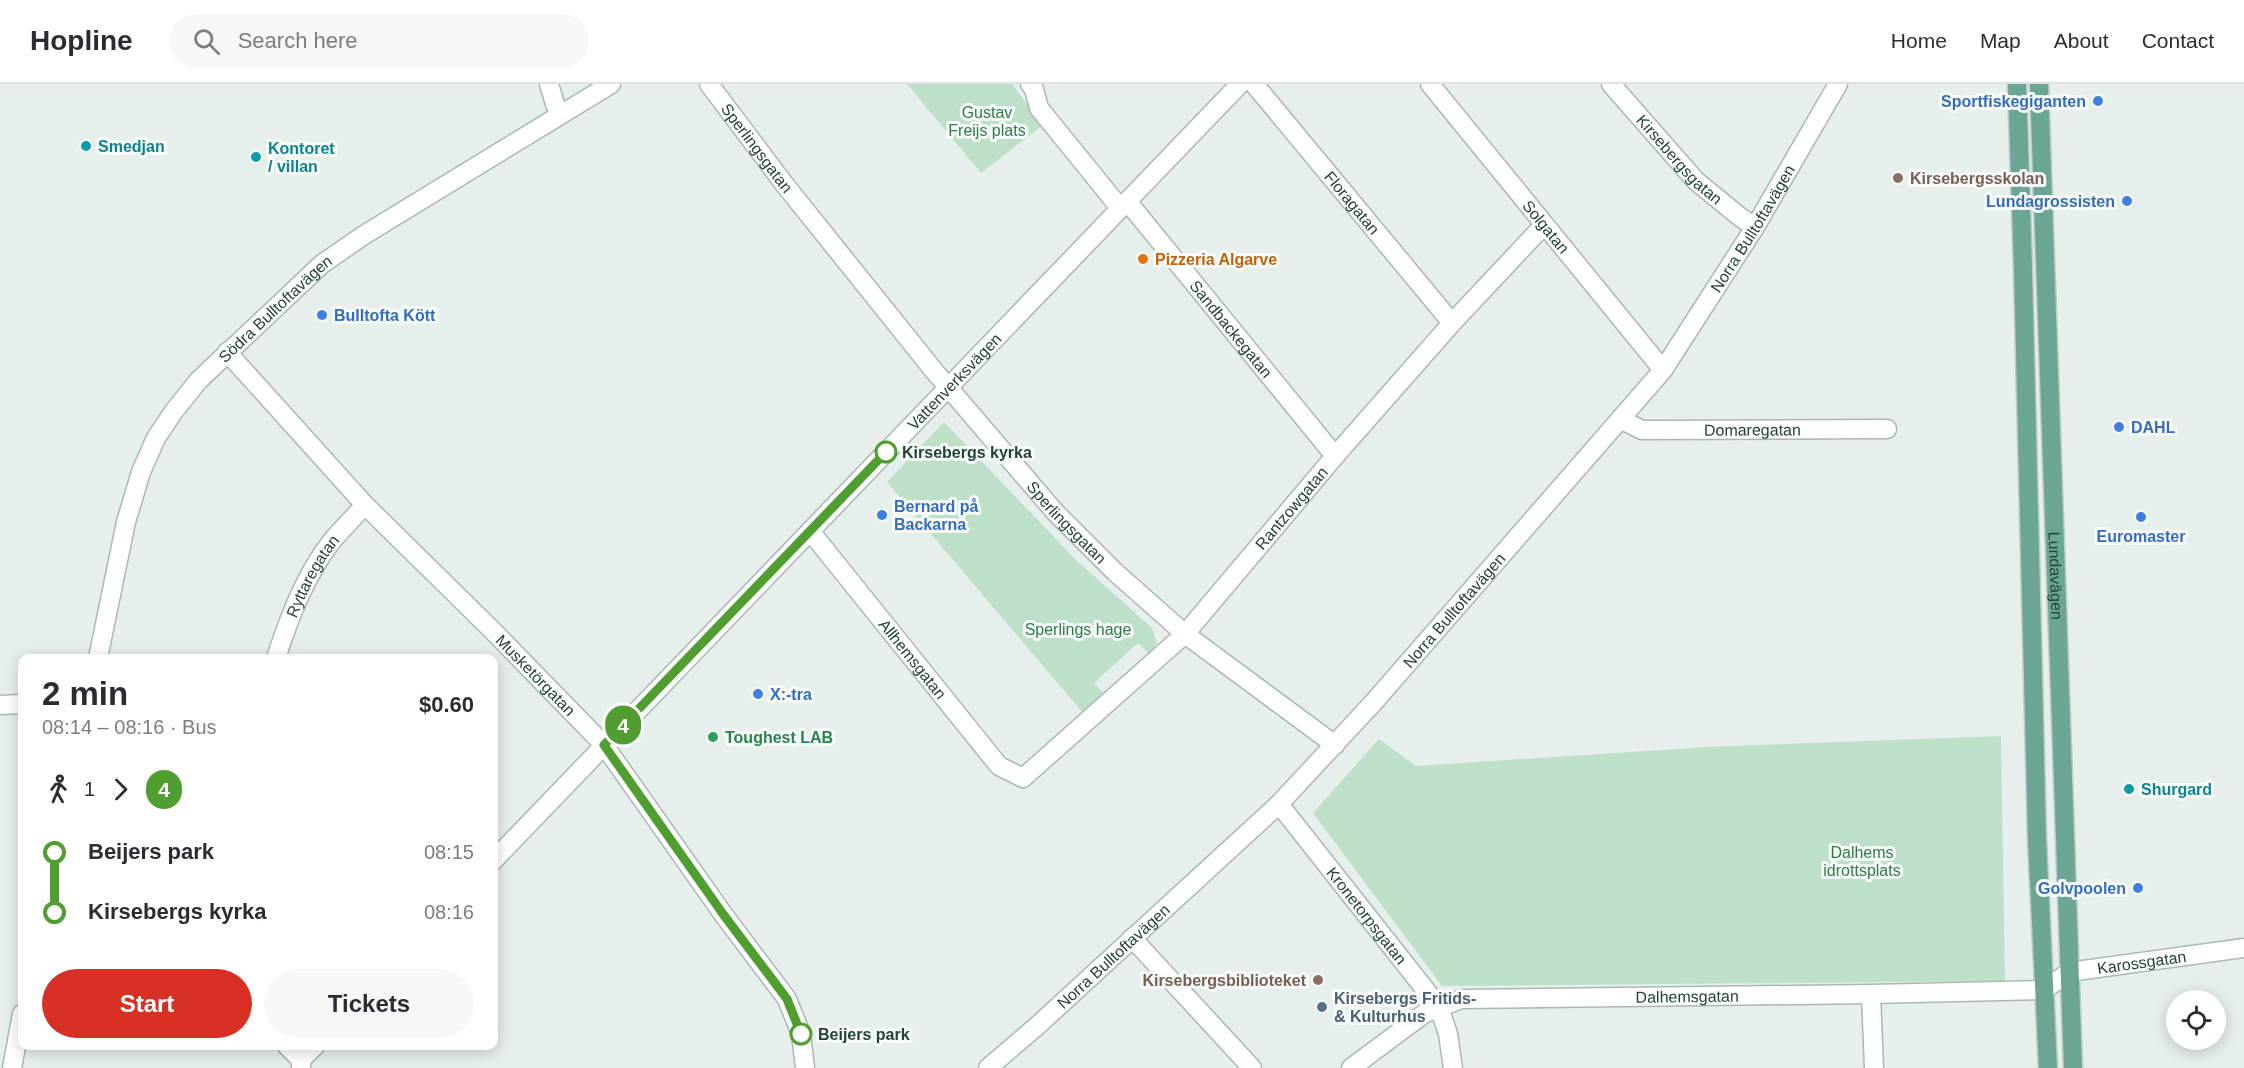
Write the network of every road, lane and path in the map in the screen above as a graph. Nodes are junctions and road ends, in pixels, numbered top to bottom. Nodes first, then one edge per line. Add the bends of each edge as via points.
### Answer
1 (549, 84) edge
2 (611, 84) edge
3 (709, 84) edge
4 (1240, 84) edge
5 (1254, 84) edge
6 (1430, 84) edge
7 (1611, 84) edge
8 (1838, 84) edge
9 (2017, 84) edge
10 (2039, 84) edge
11 (1034, 86) edge
12 (560, 115) junction
13 (1124, 205) junction
14 (1544, 225) junction
15 (1755, 227) junction
16 (1452, 322) junction
17 (227, 352) junction
18 (1663, 370) junction
19 (949, 388) junction
20 (1620, 418) junction
21 (1887, 429) dead end
22 (1335, 456) junction
23 (365, 504) junction
24 (810, 531) junction
25 (1185, 634) junction
26 (99, 654) edge
27 (277, 654) edge
28 (18, 704) edge
29 (0, 705) edge
30 (604, 745) junction
31 (1335, 745) junction
32 (1023, 778) joint
33 (1279, 804) junction
34 (498, 856) edge
35 (1132, 938) junction
36 (2244, 948) edge
37 (2069, 972) junction
38 (2044, 990) junction
39 (1871, 994) junction
40 (1439, 1007) junction
41 (18, 1036) edge
42 (290, 1050) edge
43 (312, 1050) edge
44 (301, 1064) edge
45 (12, 1068) edge
46 (805, 1068) edge
47 (988, 1068) edge
48 (1252, 1068) edge
49 (1351, 1068) edge
50 (1453, 1068) edge
51 (1874, 1068) edge
52 (2048, 1068) edge
53 (2073, 1068) edge

1 - 12 street
2 - 12 street, Södra Bulltoftavägen
3 - 19 street, Sperlingsgatan
4 - 13 street, Vattenverksvägen
5 - 16 street, Floragatan
6 - 14 street, Solgatan
7 - 15 street, Kirsebergsgatan via 1696,181
8 - 15 street, Norra Bulltoftavägen
9 - 38 main road, Lundavägen
10 - 37 main road, Lundavägen
11 - 13 street, Sandbackegatan via 1039,108
12 - 17 street, Södra Bulltoftavägen via 322,264
13 - 19 street, Vattenverksvägen
13 - 22 street, Sandbackegatan
14 - 16 street, Rantzowgatan
14 - 18 street, Solgatan
15 - 18 street, Norra Bulltoftavägen
16 - 22 street, Rantzowgatan
17 - 23 street, Musketörgatan
17 - 26 street, Södra Bulltoftavägen via 174,411 141,472 126,522
18 - 20 street, Norra Bulltoftavägen
19 - 24 street, Vattenverksvägen
19 - 25 street, Sperlingsgatan via 1055,512
20 - 21 street, Domaregatan via 1642,430
20 - 31 street, Norra Bulltoftavägen
22 - 25 street, Rantzowgatan
23 - 27 street, Ryttaregatan via 330,544 308,580 288,620
23 - 30 street, Musketörgatan
24 - 30 street, Vattenverksvägen
24 - 32 street, Allhemsgatan via 999,766
25 - 31 street, Sperlingsgatan
25 - 32 street, Rantzowgatan
28 - 29 street
30 - 34 street, Vattenverksvägen
30 - 46 street, Musketörgatan via 787,999 801,1034
31 - 33 street, Norra Bulltoftavägen
33 - 35 street, Norra Bulltoftavägen
33 - 40 street, Kronetorpsgatan
35 - 47 street, Norra Bulltoftavägen
35 - 48 street
36 - 37 street, Karossgatan
37 - 38 street, Karossgatan
37 - 53 main road, Lundavägen
38 - 39 street, Dalhemsgatan
38 - 52 main road, Lundavägen
39 - 40 street, Dalhemsgatan via 1461,999
39 - 51 street
40 - 49 street, Dalhemsgatan via 1425,1013
40 - 50 street, Kronetorpsgatan
41 - 45 street
42 - 44 street
43 - 44 street

